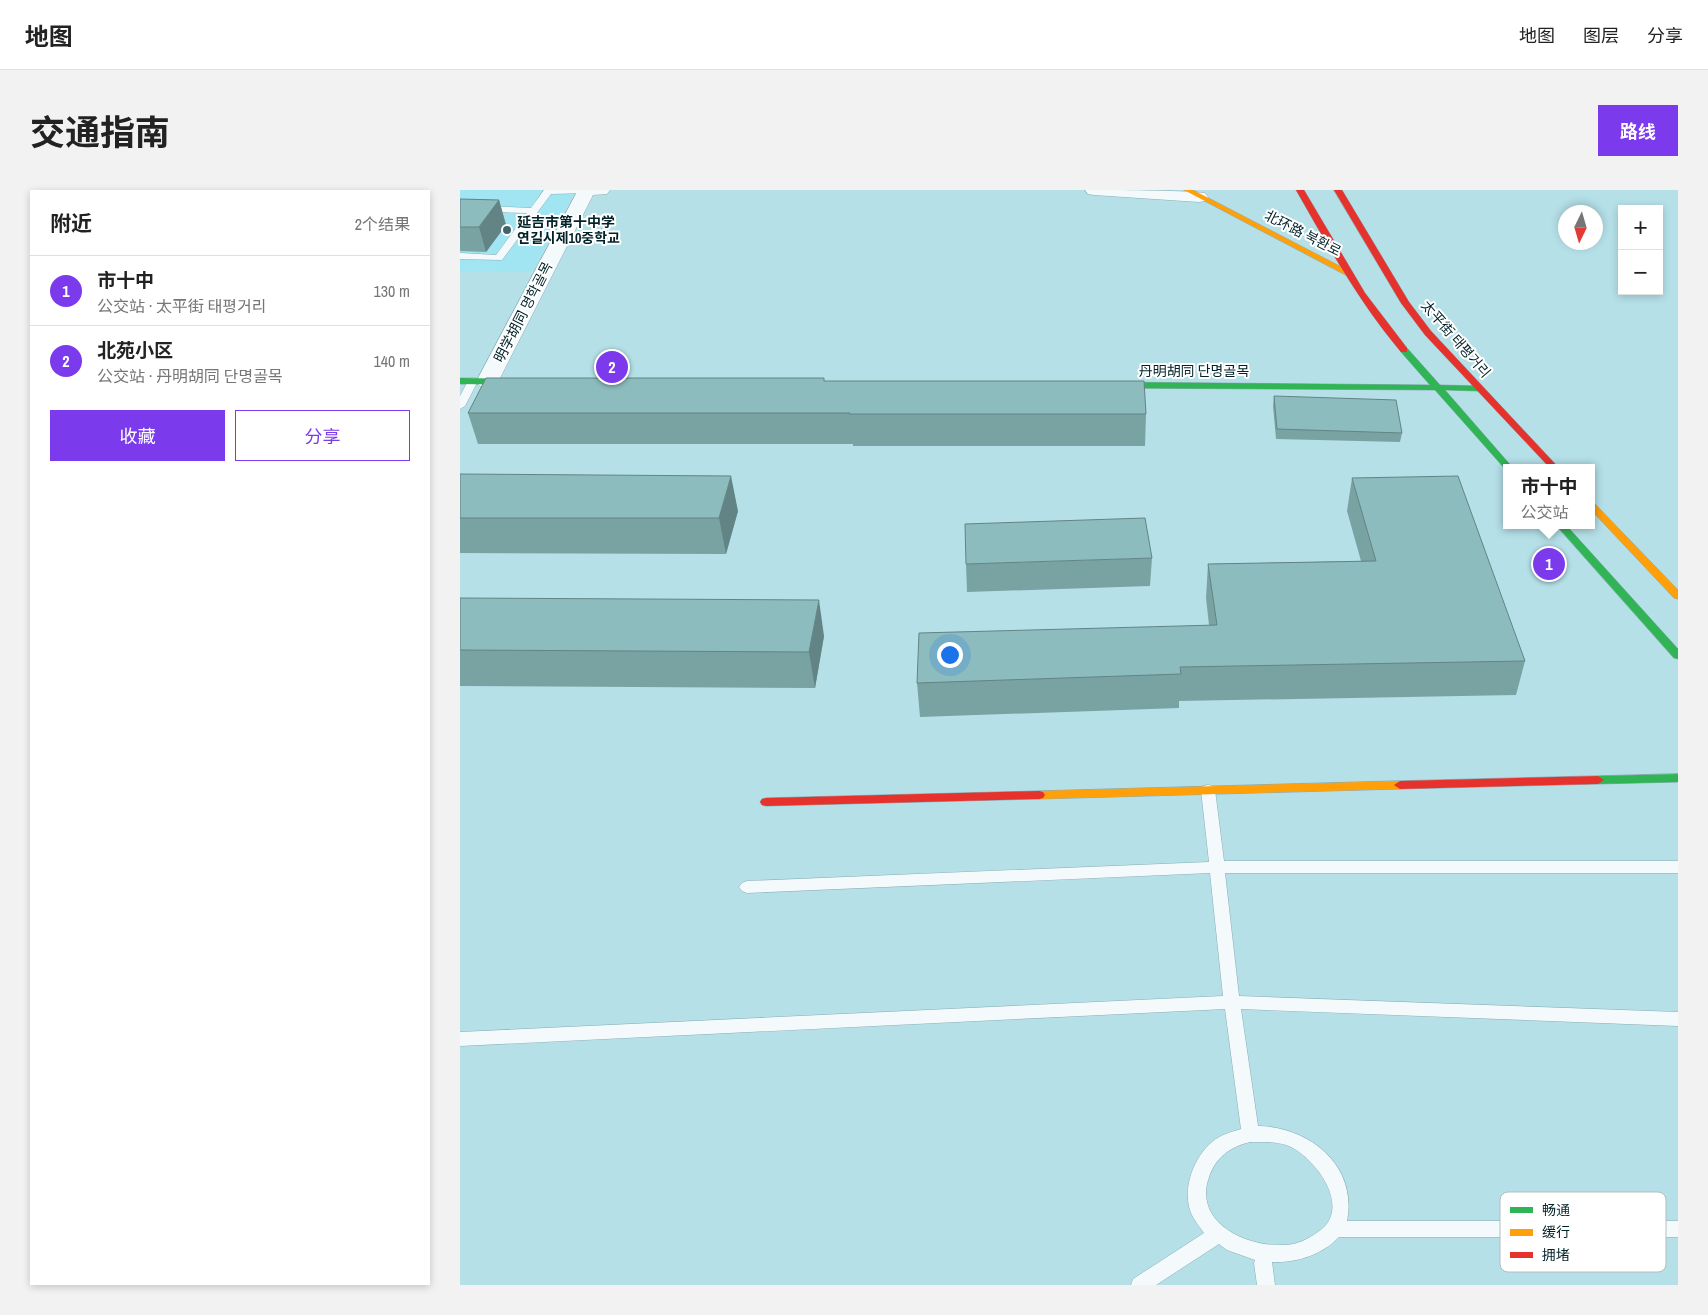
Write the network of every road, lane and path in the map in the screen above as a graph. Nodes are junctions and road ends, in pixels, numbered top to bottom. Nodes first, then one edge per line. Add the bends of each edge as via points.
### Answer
1 (586, 190) edge
2 (601, 190) edge
3 (1094, 190) edge
4 (1300, 190) edge
5 (1338, 190) edge
6 (1194, 193) edge
7 (460, 208) edge
8 (533, 211) junction
9 (460, 256) edge
10 (1346, 272) junction
11 (1372, 285) dead end
12 (1389, 294) dead end
13 (1405, 303) junction
14 (460, 381) edge
15 (480, 382) junction
16 (537, 382) edge
17 (1096, 385) edge
18 (1436, 387) junction
19 (1478, 388) junction
20 (460, 406) edge
21 (1505, 464) edge
22 (1551, 464) edge
23 (1595, 509) edge
24 (1565, 529) edge
25 (1678, 596) edge
26 (1678, 656) edge
27 (1678, 778) edge
28 (1208, 790) junction
29 (766, 802) dead end
30 (1216, 867) junction
31 (1678, 867) edge
32 (747, 887) dead end
33 (1232, 1002) junction
34 (1678, 1019) edge
35 (460, 1039) edge
36 (1250, 1134) junction
37 (1335, 1229) junction
38 (1500, 1229) edge
39 (1214, 1237) junction
40 (1264, 1263) junction
41 (1140, 1285) edge
42 (1266, 1285) edge

1 - 2 street
1 - 8 lane via 548,191
1 - 15 street, 明学胡同 명학골목
3 - 6 street
4 - 10 main road
5 - 13 main road, 太平街 태평거리
6 - 10 main road, 北环路 북환로
7 - 8 lane
8 - 9 lane via 499,258
10 - 11 main road, 北环路 북환로
10 - 18 main road via 1380,324
12 - 13 main road
13 - 19 main road, 太平街 태평거리
14 - 15 main road
15 - 16 main road
15 - 20 lane
17 - 18 main road, 丹明胡同 단명골목
18 - 19 main road, 丹明胡同 단명골목
18 - 21 main road
19 - 22 main road, 太平街 태평거리
23 - 25 main road
24 - 26 main road
27 - 28 main road
28 - 29 main road
28 - 30 lane
30 - 31 lane
30 - 32 lane
30 - 33 lane
33 - 34 lane
33 - 35 lane
33 - 36 lane
36 - 37 lane via 1273,1134 1295,1140 1314,1152 1330,1169 1338,1189 1340,1210
36 - 39 lane via 1228,1141 1210,1155 1199,1173 1196,1194 1201,1217
37 - 38 lane
37 - 40 lane via 1324,1245 1306,1258 1286,1264
39 - 40 lane via 1245,1259
39 - 41 lane
40 - 42 lane

